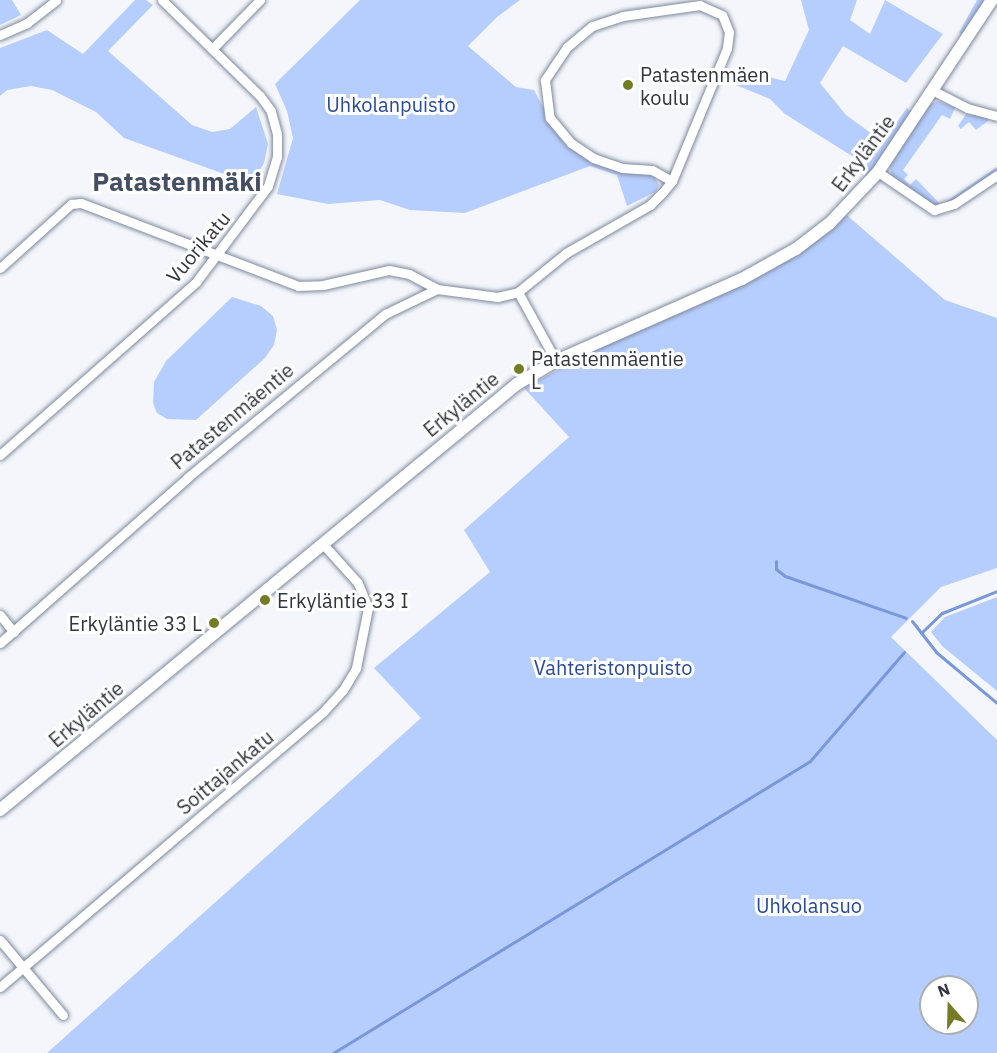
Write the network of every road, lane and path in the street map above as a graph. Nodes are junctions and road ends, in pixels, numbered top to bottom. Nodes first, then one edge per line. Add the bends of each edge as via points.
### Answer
1 (56, 0) edge
2 (162, 0) edge
3 (260, 0) edge
4 (992, 0) edge
5 (0, 35) edge
6 (212, 49) junction
7 (932, 90) junction
8 (997, 116) edge
9 (878, 172) junction
10 (997, 175) edge
11 (672, 181) junction
12 (220, 254) junction
13 (0, 268) edge
14 (436, 289) junction
15 (519, 292) junction
16 (556, 361) junction
17 (0, 454) edge
18 (322, 543) junction
19 (0, 615) edge
20 (14, 632) junction
21 (0, 643) edge
22 (0, 810) edge
23 (0, 940) edge
24 (22, 968) junction
25 (0, 987) edge
26 (63, 1015) dead end

1 - 5 street via 27,23
2 - 6 street, Vuorikatu
3 - 6 street
4 - 7 street, Erkyläntie
6 - 12 street, Vuorikatu via 260,96 270,111 277,134 277,157 268,186
7 - 8 street via 968,108
7 - 9 street, Erkyläntie
9 - 10 street via 934,210 954,204
9 - 16 street, Erkyläntie via 830,223 772,263
11 - 11 street via 727,48 729,32 722,15 700,5 623,16 592,26 567,48 545,80 550,118 571,143 593,158 622,168 652,170
11 - 15 street via 650,205 566,253
12 - 13 street via 81,203 71,204
12 - 14 street via 298,286 323,285 389,270 409,274
12 - 17 street, Vuorikatu via 134,340
14 - 15 street via 488,296
14 - 20 street, Patastenmäentie via 385,314 353,338 188,477
15 - 16 street
16 - 18 street, Erkyläntie via 500,397
18 - 22 street, Erkyläntie
18 - 24 street, Soittajankatu via 358,583 368,608 356,668 343,690 323,712
19 - 20 street
20 - 21 street, Patastenmäentie
23 - 24 street
24 - 25 street, Soittajankatu
24 - 26 street

